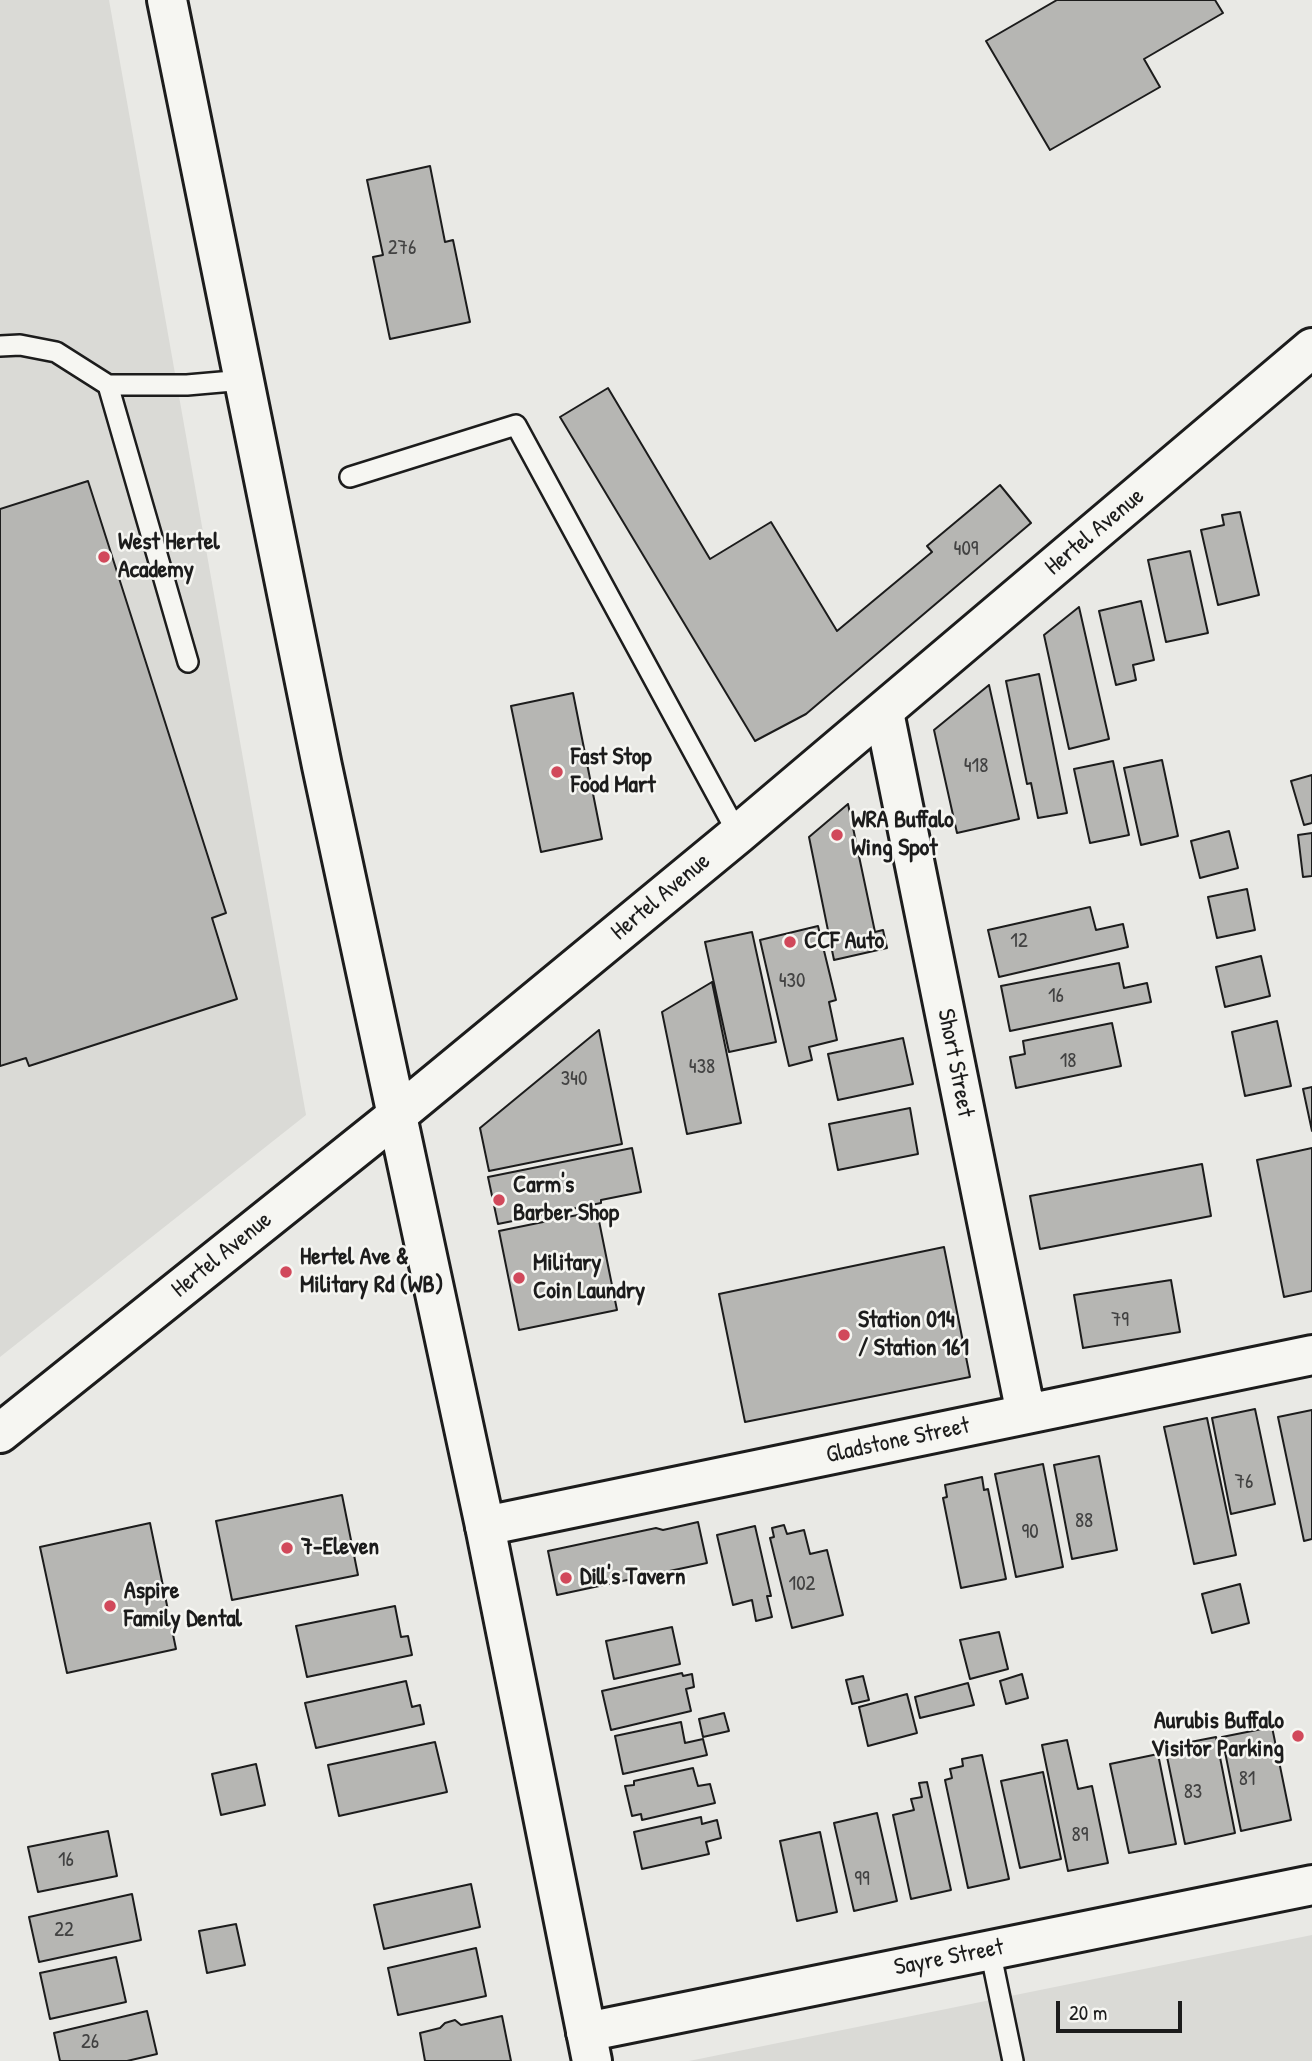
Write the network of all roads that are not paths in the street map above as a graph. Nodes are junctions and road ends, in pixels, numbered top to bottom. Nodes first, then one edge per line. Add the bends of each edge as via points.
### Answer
1 (167, 0) edge
2 (0, 346) edge
3 (1312, 348) edge
4 (244, 380) junction
5 (108, 384) junction
6 (350, 477) dead end
7 (188, 662) dead end
8 (884, 712) junction
9 (738, 834) junction
10 (396, 1116) junction
11 (1312, 1355) edge
12 (1027, 1414) junction
13 (0, 1433) edge
14 (485, 1526) junction
15 (1312, 1885) edge
16 (990, 1950) junction
17 (589, 2046) edge
18 (1013, 2061) edge

1 - 4 street
2 - 5 lane via 56,352
3 - 8 street, Hertel Avenue
4 - 5 lane
4 - 10 street
5 - 7 lane
6 - 9 lane via 516,425
8 - 9 street, Hertel Avenue
8 - 12 street, Short Street
9 - 10 street, Hertel Avenue
10 - 13 street, Hertel Avenue
10 - 14 street
11 - 12 street, Gladstone Street
12 - 14 street, Gladstone Street
14 - 17 street
15 - 16 street, Sayre Street
16 - 17 street, Sayre Street
16 - 18 lane

